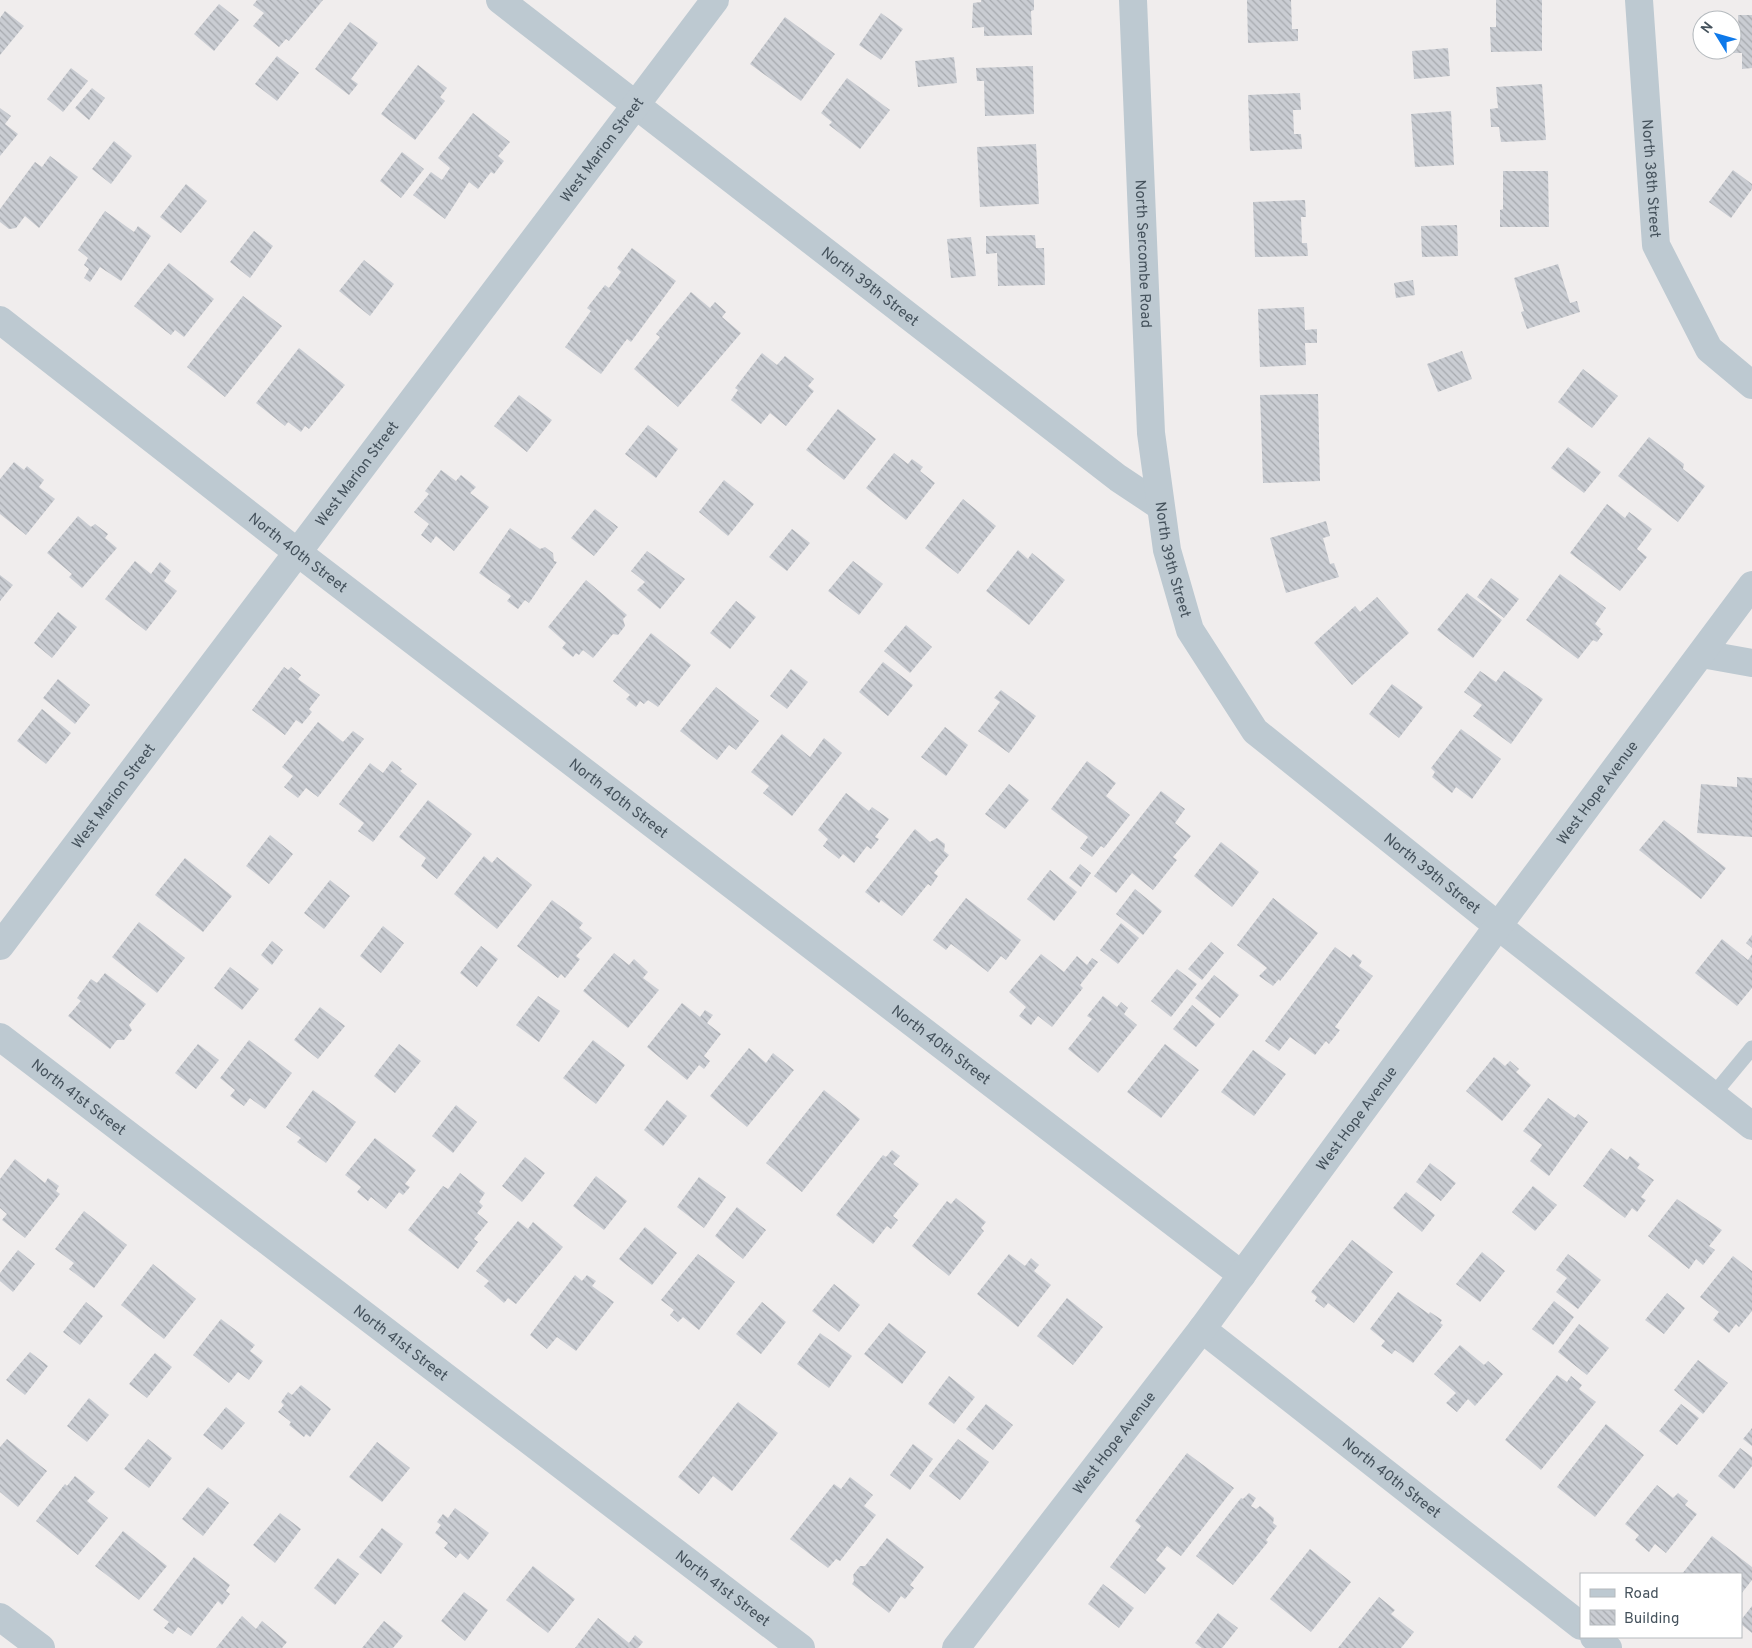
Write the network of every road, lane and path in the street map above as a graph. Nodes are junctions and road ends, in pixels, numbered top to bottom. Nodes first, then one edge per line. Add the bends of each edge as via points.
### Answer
1 (500, 0) edge
2 (715, 0) edge
3 (1133, 0) edge
4 (1639, 0) edge
5 (635, 106) junction
6 (0, 320) edge
7 (1752, 385) edge
8 (1160, 506) junction
9 (297, 552) junction
10 (1752, 585) edge
11 (1702, 654) junction
12 (1752, 663) edge
13 (1498, 926) junction
14 (0, 946) edge
15 (0, 1037) edge
16 (1752, 1048) edge
17 (1713, 1095) junction
18 (1752, 1126) edge
19 (1242, 1274) junction
20 (1202, 1330) junction
21 (0, 1617) edge
22 (1580, 1625) edge
23 (1595, 1638) edge
24 (41, 1648) edge
25 (801, 1648) edge
26 (956, 1648) edge
27 (1608, 1648) edge

1 - 5 street, North 39th Street
2 - 5 street, West Marion Street
3 - 8 street, North Sercombe Road via 1151,433
4 - 7 street, North 38th Street via 1656,245 1709,349
5 - 8 street, North 39th Street via 1110,472
5 - 9 street, West Marion Street
6 - 9 street, North 40th Street
8 - 13 street, North 39th Street via 1167,550 1190,630 1255,731
9 - 14 street, West Marion Street
9 - 19 street, North 40th Street
10 - 11 street, West Hope Avenue
11 - 12 street
11 - 13 street, West Hope Avenue
13 - 17 street, North 39th Street
13 - 19 street, West Hope Avenue
15 - 25 street, North 41st Street
16 - 17 lane
17 - 18 street, North 39th Street
19 - 20 street, West Hope Avenue
20 - 22 street, North 40th Street
20 - 26 street, West Hope Avenue
21 - 24 street
23 - 27 street

